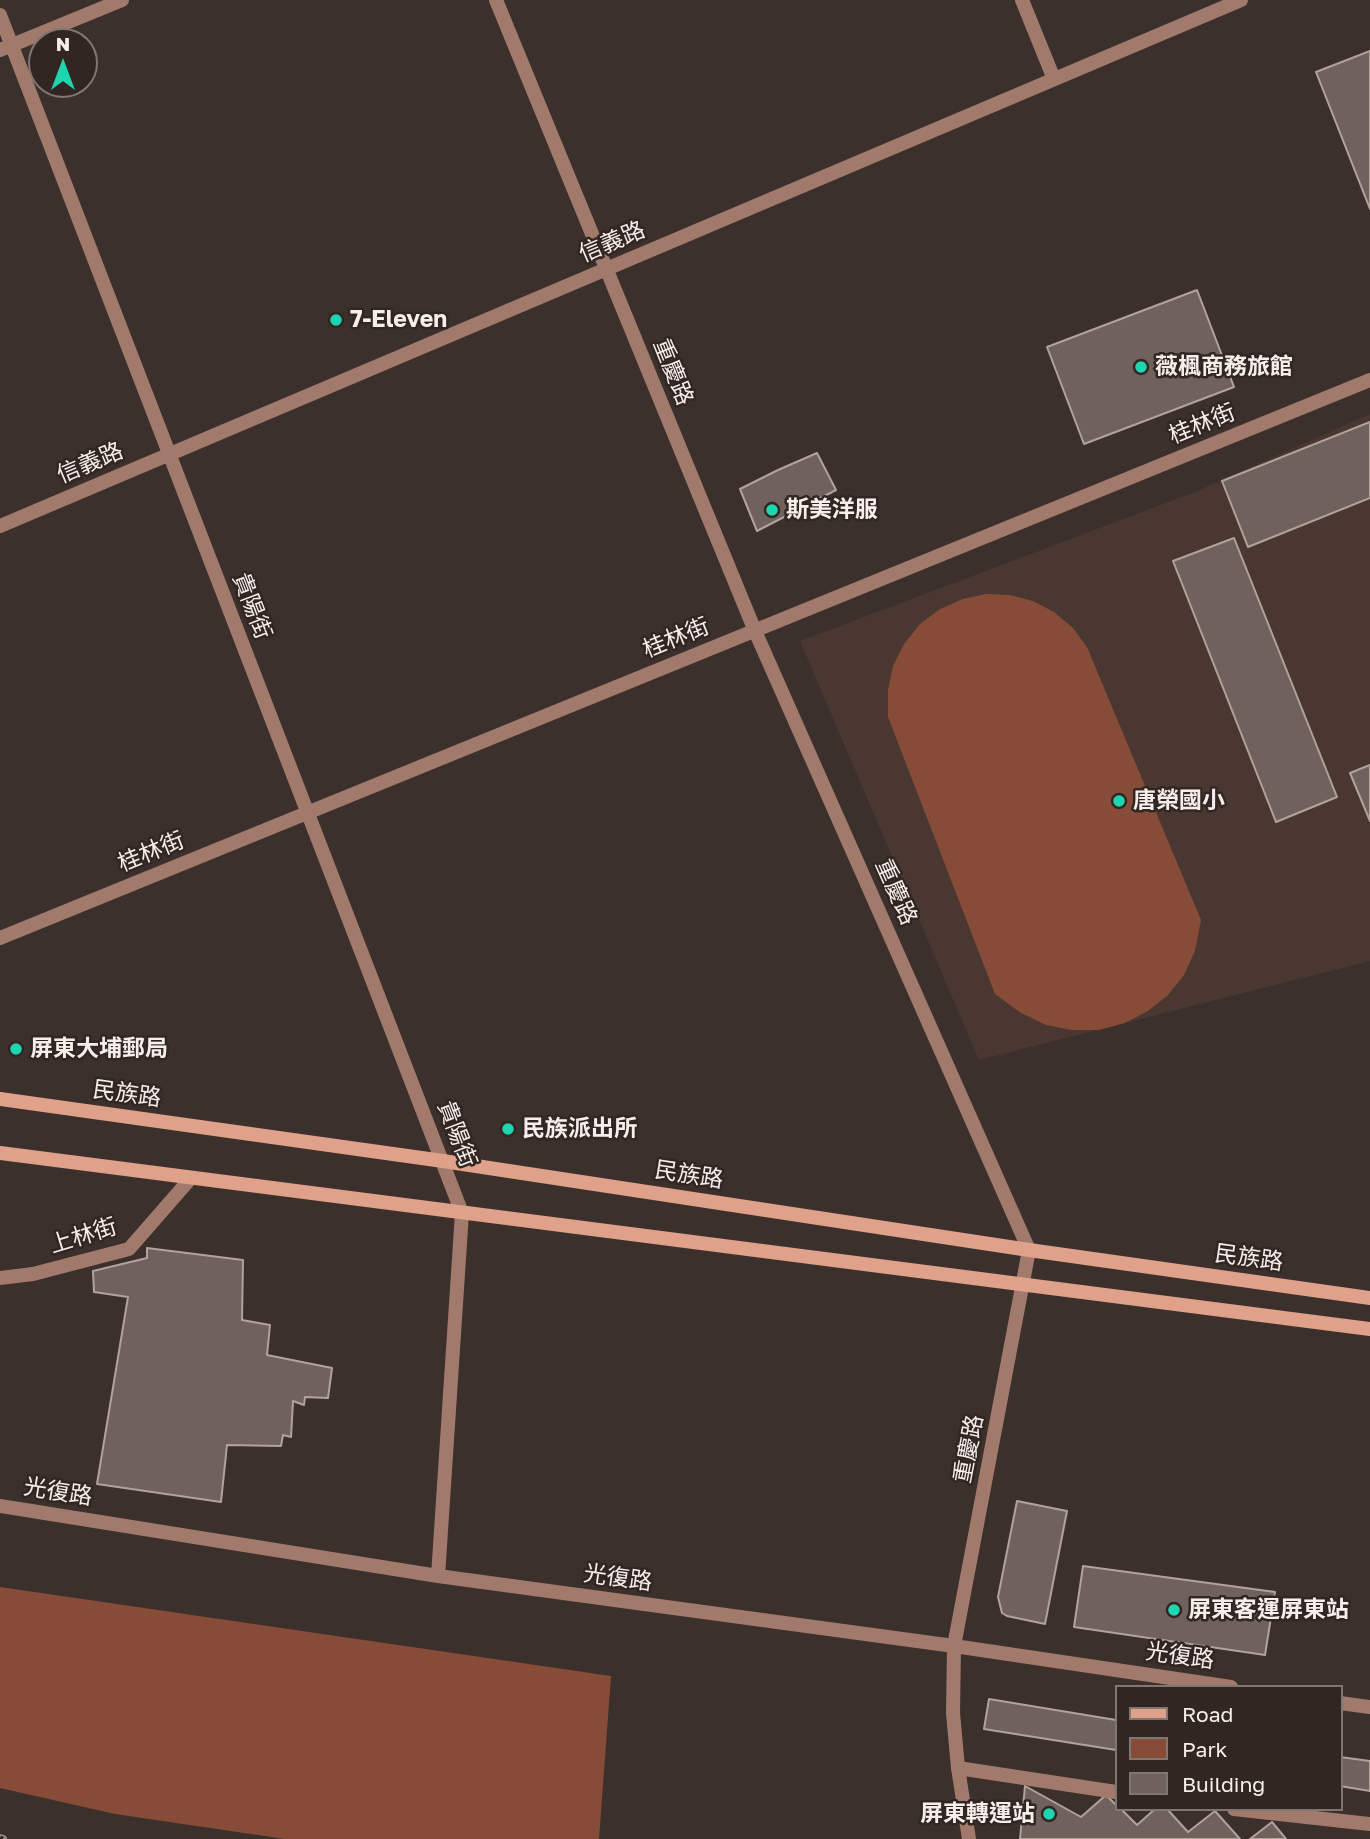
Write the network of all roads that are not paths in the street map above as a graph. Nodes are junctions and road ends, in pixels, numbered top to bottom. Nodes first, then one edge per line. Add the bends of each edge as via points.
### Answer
1 (122, 0) edge
2 (496, 0) edge
3 (1023, 0) edge
4 (1241, 0) edge
5 (0, 15) edge
6 (6, 48) edge
7 (1054, 79) junction
8 (606, 269) junction
9 (1370, 380) edge
10 (169, 454) junction
11 (0, 526) edge
12 (755, 631) junction
13 (308, 813) junction
14 (0, 938) edge
15 (0, 1099) edge
16 (0, 1153) edge
17 (443, 1161) junction
18 (191, 1178) junction
19 (462, 1213) junction
20 (1029, 1250) junction
21 (0, 1278) edge
22 (1023, 1284) junction
23 (1370, 1298) edge
24 (1370, 1329) edge
25 (0, 1506) edge
26 (438, 1576) junction
27 (954, 1646) junction
28 (1217, 1685) edge
29 (1342, 1703) edge
30 (1370, 1707) edge
31 (958, 1768) junction
32 (1114, 1792) edge
33 (1252, 1811) edge
34 (1370, 1824) edge
35 (969, 1839) edge

1 - 6 street
2 - 8 street, 重慶路
3 - 7 street
4 - 7 street, 信義路
5 - 6 street, 貴陽街
6 - 10 street, 貴陽街
7 - 8 street, 信義路
8 - 10 street, 信義路
8 - 12 street, 重慶路
9 - 12 street, 桂林街
10 - 11 street, 信義路
10 - 13 street, 貴陽街
12 - 13 street, 桂林街
12 - 20 street, 重慶路
13 - 14 street, 桂林街
13 - 17 street, 貴陽街
15 - 17 street, 民族路
16 - 18 street
17 - 19 street, 貴陽街
17 - 20 street, 民族路
18 - 19 street
18 - 21 street, 上林街 via 129,1249
19 - 22 street
19 - 26 street
20 - 22 street, 重慶路
20 - 23 street, 民族路
22 - 24 street
22 - 27 street, 重慶路
25 - 26 street, 光復路
26 - 27 street, 光復路
27 - 28 street, 光復路
27 - 31 street, 重慶路
29 - 30 street
31 - 32 street
31 - 35 street, 重慶路
33 - 34 street

